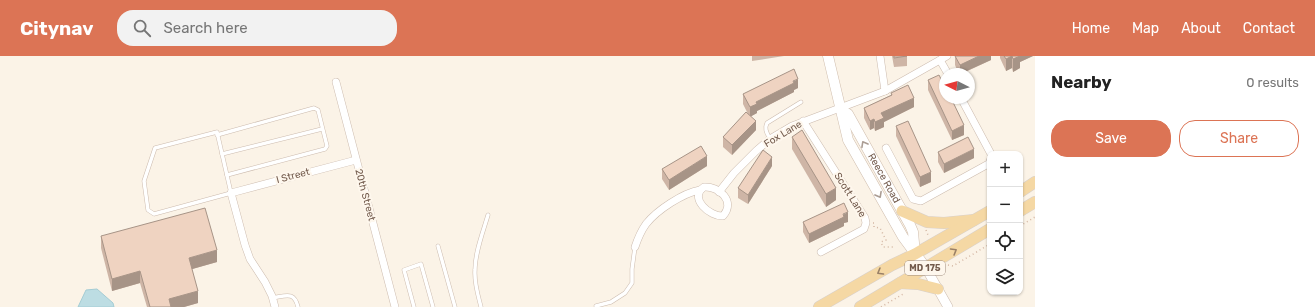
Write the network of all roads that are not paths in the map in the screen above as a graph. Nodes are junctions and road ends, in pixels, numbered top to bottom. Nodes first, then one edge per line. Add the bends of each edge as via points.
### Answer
1 (828, 56) edge
2 (880, 56) edge
3 (947, 56) edge
4 (940, 60) junction
5 (945, 68) edge
6 (336, 82) dead end
7 (885, 91) junction
8 (801, 102) dead end
9 (964, 104) edge
10 (840, 109) junction
11 (803, 121) junction
12 (322, 129) junction
13 (217, 136) junction
14 (770, 139) junction
15 (886, 148) dead end
16 (989, 151) edge
17 (222, 154) junction
18 (356, 160) junction
19 (987, 165) edge
20 (227, 175) junction
21 (1035, 182) edge
22 (700, 190) junction
23 (1023, 190) edge
24 (719, 192) junction
25 (231, 193) junction
26 (1035, 202) edge
27 (1023, 209) edge
28 (902, 211) junction
29 (987, 214) edge
30 (488, 215) dead end
31 (978, 219) junction
32 (987, 231) edge
33 (438, 246) dead end
34 (636, 247) joint
35 (821, 252) dead end
36 (915, 254) junction
37 (926, 268) junction
38 (900, 283) junction
39 (938, 288) junction
40 (272, 298) junction
41 (596, 306) dead end
42 (275, 307) edge
43 (298, 307) edge
44 (395, 307) edge
45 (414, 307) edge
46 (433, 307) edge
47 (455, 307) edge
48 (481, 307) edge
49 (820, 307) edge
50 (860, 307) edge
51 (948, 307) edge

1 - 10 main road, Reece Road
2 - 7 street
3 - 4 street, Fox Lane
4 - 5 street
4 - 7 street, Fox Lane
6 - 18 street, 20th Street
7 - 10 street, Fox Lane
8 - 14 lane via 767,123 766,133
9 - 16 street
10 - 11 street, Fox Lane
28 -> 10 main road, Reece Road via 848,114
10 -> 36 main road, Reece Road via 848,140
11 - 14 street, Fox Lane
11 - 35 street, Scott Lane via 866,223 864,229
12 - 13 lane via 318,110 314,108
12 - 17 lane
12 - 20 lane via 325,149
13 - 17 lane
13 - 25 lane via 216,132 155,148 144,181 148,210 154,214
14 - 24 street, Fox Lane
15 - 19 street via 913,198 921,201
17 - 20 lane
18 - 25 street, I Street
18 - 44 street, 20th Street
20 - 25 lane
21 - 23 main road
22 - 24 street via 708,187
22 - 24 street via 698,201 718,216 723,216 728,205 726,198
22 - 34 street via 691,191 652,217 642,229
25 - 40 street via 250,259 266,282
26 - 27 main road
28 - 31 main road via 927,222
28 - 36 main road, Reece Road via 914,232
29 - 31 main road, MD 175
30 - 48 lane via 475,269 475,282
31 - 36 main road, MD 175
37 -> 32 main road, MD 175
33 - 47 lane
34 - 41 lane via 632,283 625,294 611,302
36 - 37 main road, Reece Road
36 -> 49 main road, MD 175
37 - 38 main road, MD 175
37 - 39 street, Reece Road
38 - 39 main road
38 - 50 main road, MD 175
39 - 51 street, Reece Road
40 - 42 street
40 - 43 lane via 289,295 294,297
45 - 46 lane via 404,270 421,264

